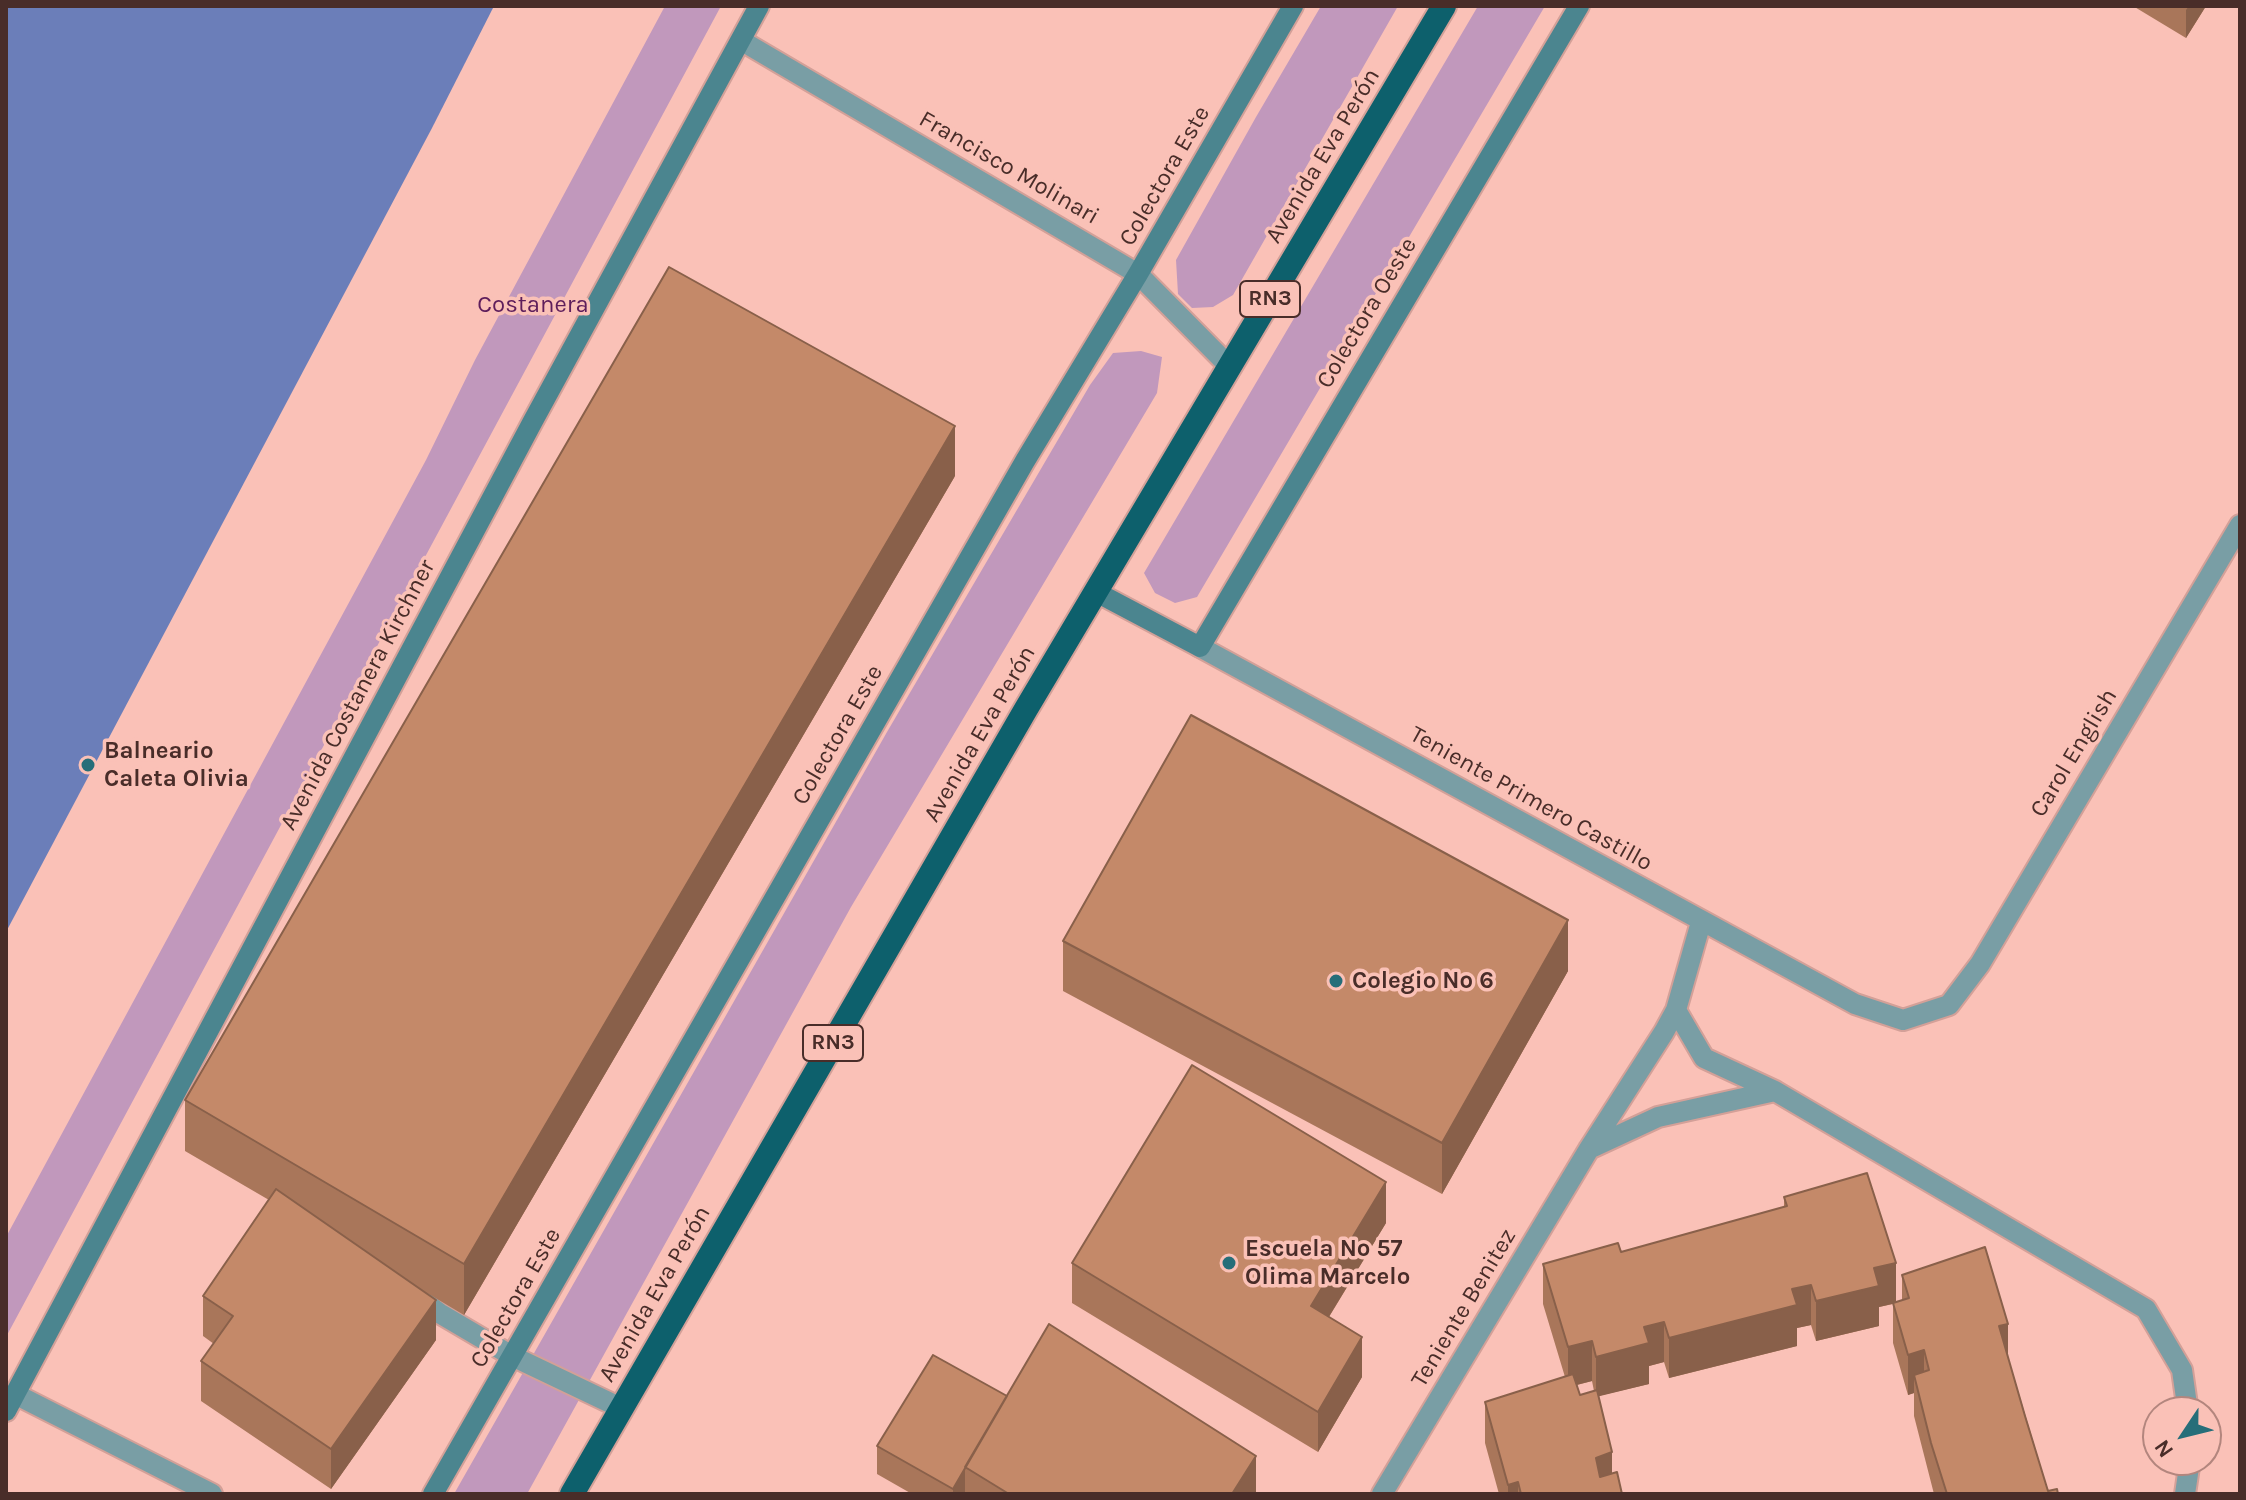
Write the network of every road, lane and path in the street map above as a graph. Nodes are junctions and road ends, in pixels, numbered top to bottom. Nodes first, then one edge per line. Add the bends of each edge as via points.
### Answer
1 (759, 6) edge
2 (1293, 6) edge
3 (1444, 6) edge
4 (1579, 6) edge
5 (742, 41) junction
6 (1138, 274) junction
7 (1230, 367) junction
8 (2240, 525) edge
9 (1096, 592) junction
10 (1200, 647) junction
11 (1701, 922) junction
12 (1949, 1005) joint
13 (1676, 1010) junction
14 (1775, 1091) junction
15 (1589, 1149) junction
16 (395, 1281) edge
17 (512, 1356) junction
18 (2186, 1396) edge
19 (11, 1402) edge
20 (621, 1408) junction
21 (212, 1494) edge
22 (433, 1494) edge
23 (572, 1494) edge
24 (1382, 1494) edge

1 - 5 street, Avenida Costanera Kirchner
2 - 6 street, Colectora Este
3 - 7 highway, Avenida Eva Perón / RN3
4 - 10 street, Colectora Oeste
5 - 6 street, Francisco Molinari
5 - 19 street, Avenida Costanera Kirchner
6 - 7 street, Francisco Molinari
6 - 17 street, Colectora Este via 1017,475
7 - 9 highway, Avenida Eva Perón / RN3
8 - 12 street, Carol English via 1980,964
9 - 10 street, Teniente Primero Castillo
9 - 20 highway, Avenida Eva Perón / RN3
10 - 11 street, Teniente Primero Castillo
11 - 12 street, Teniente Primero Castillo via 1855,1004 1903,1020
11 - 13 street, Teniente Benitez
13 - 14 street via 1704,1058
13 - 15 street, Teniente Benitez
14 - 15 street via 1658,1117
14 - 18 street via 2146,1309 2182,1370
15 - 24 street, Teniente Benitez
16 - 17 street
17 - 20 street
17 - 22 street, Colectora Este
19 - 21 street
20 - 23 highway, Avenida Eva Perón / RN3

